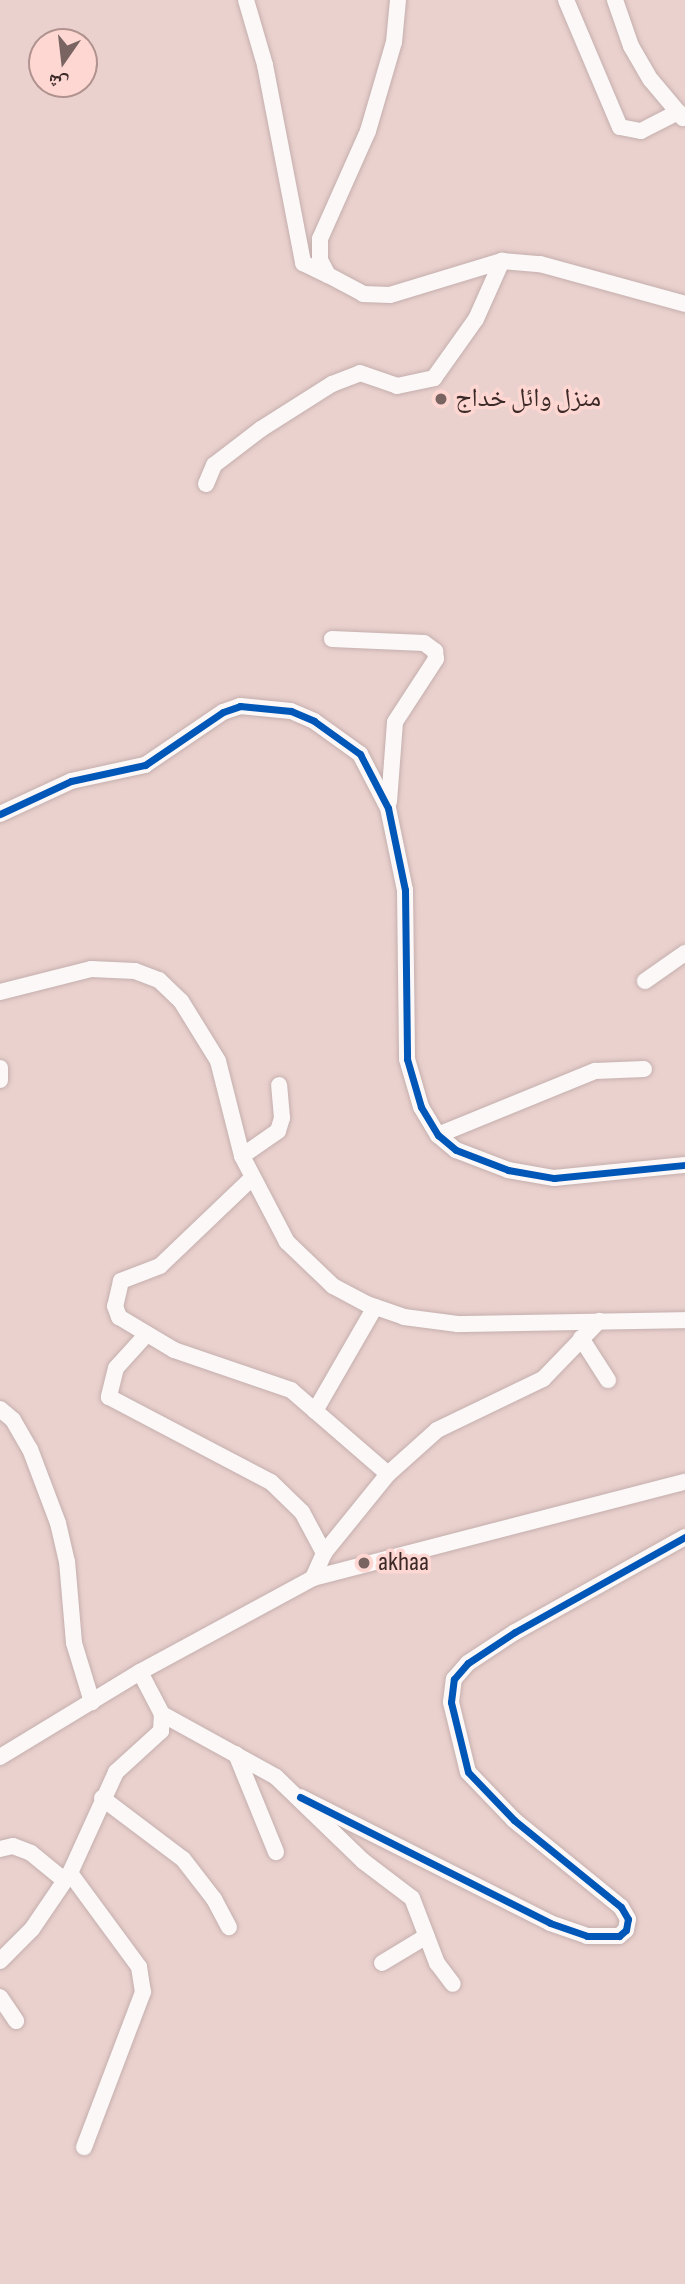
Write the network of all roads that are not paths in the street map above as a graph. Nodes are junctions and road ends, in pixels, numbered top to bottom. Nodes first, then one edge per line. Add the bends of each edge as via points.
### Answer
1 (246, 0) edge
2 (398, 0) edge
3 (566, 0) edge
4 (615, 0) edge
5 (682, 116) edge
6 (502, 261) junction
7 (328, 275) junction
8 (685, 304) edge
9 (206, 484) dead end
10 (332, 639) dead end
11 (388, 808) junction
12 (0, 814) edge
13 (685, 953) edge
14 (645, 981) dead end
15 (0, 992) edge
16 (0, 1068) edge
17 (643, 1069) dead end
18 (0, 1080) edge
19 (279, 1085) dead end
20 (438, 1135) junction
21 (243, 1156) junction
22 (685, 1165) edge
23 (252, 1178) junction
24 (375, 1307) junction
25 (685, 1320) edge
26 (599, 1321) junction
27 (145, 1336) junction
28 (581, 1338) junction
29 (608, 1380) dead end
30 (0, 1409) edge
31 (315, 1411) junction
32 (388, 1474) junction
33 (685, 1482) edge
34 (685, 1537) edge
35 (324, 1553) junction
36 (313, 1578) junction
37 (140, 1672) junction
38 (92, 1702) junction
39 (162, 1714) junction
40 (236, 1754) junction
41 (0, 1757) edge
42 (300, 1797) junction
43 (102, 1798) junction
44 (0, 1849) edge
45 (276, 1852) dead end
46 (67, 1877) junction
47 (229, 1927) dead end
48 (427, 1936) junction
49 (0, 1961) edge
50 (382, 1963) dead end
51 (453, 1984) dead end
52 (0, 1997) edge
53 (16, 2021) dead end
54 (84, 2147) dead end

1 - 7 street via 265,65 303,264
2 - 7 street via 394,42 368,131 320,239 320,260
3 - 5 street via 620,127 641,131
4 - 5 street via 631,46 651,80
6 - 7 street via 390,295 363,294
6 - 8 street via 588,274
6 - 9 street via 476,319 434,378 397,386 360,373 332,384 215,464
10 - 11 street via 424,643 435,650 436,659 395,722
11 - 12 street via 376,778 341,737 291,711 240,706 223,712 145,765 71,781
11 - 20 street via 405,890 407,1059 421,1107
13 - 14 street
15 - 21 street via 91,969 135,971 159,980 181,1000 218,1061
16 - 18 street
17 - 20 street via 596,1071
19 - 21 street via 282,1118 278,1131
20 - 22 street via 456,1150 509,1170 554,1178
21 - 23 street
23 - 24 street via 287,1242 334,1286
23 - 27 street via 160,1266 121,1281 115,1306 119,1317
24 - 26 street via 404,1317 458,1324
24 - 31 street
25 - 26 street
26 - 28 street
27 - 31 street via 206,1363 273,1382
27 - 35 street via 116,1368 109,1397 271,1482 302,1512
28 - 29 street
28 - 32 street via 554,1372 437,1430
30 - 38 street via 13,1420 30,1450 58,1523 67,1561 74,1643
31 - 32 street
32 - 35 street
33 - 36 street
34 - 42 street via 515,1632 468,1663 454,1679 451,1702 468,1772 514,1820 621,1907 628,1919 619,1936 587,1936 550,1923
35 - 36 street
36 - 37 street
37 - 38 street
37 - 39 street
38 - 41 street
39 - 40 street
39 - 43 street via 156,1738 128,1758
40 - 42 street
40 - 45 street
42 - 48 street via 363,1861 412,1899
43 - 46 street
43 - 47 street via 183,1859
44 - 46 street via 13,1846 31,1853
46 - 49 street via 32,1929
46 - 54 street via 139,1967 143,1992
48 - 50 street
48 - 51 street via 437,1963
52 - 53 street

